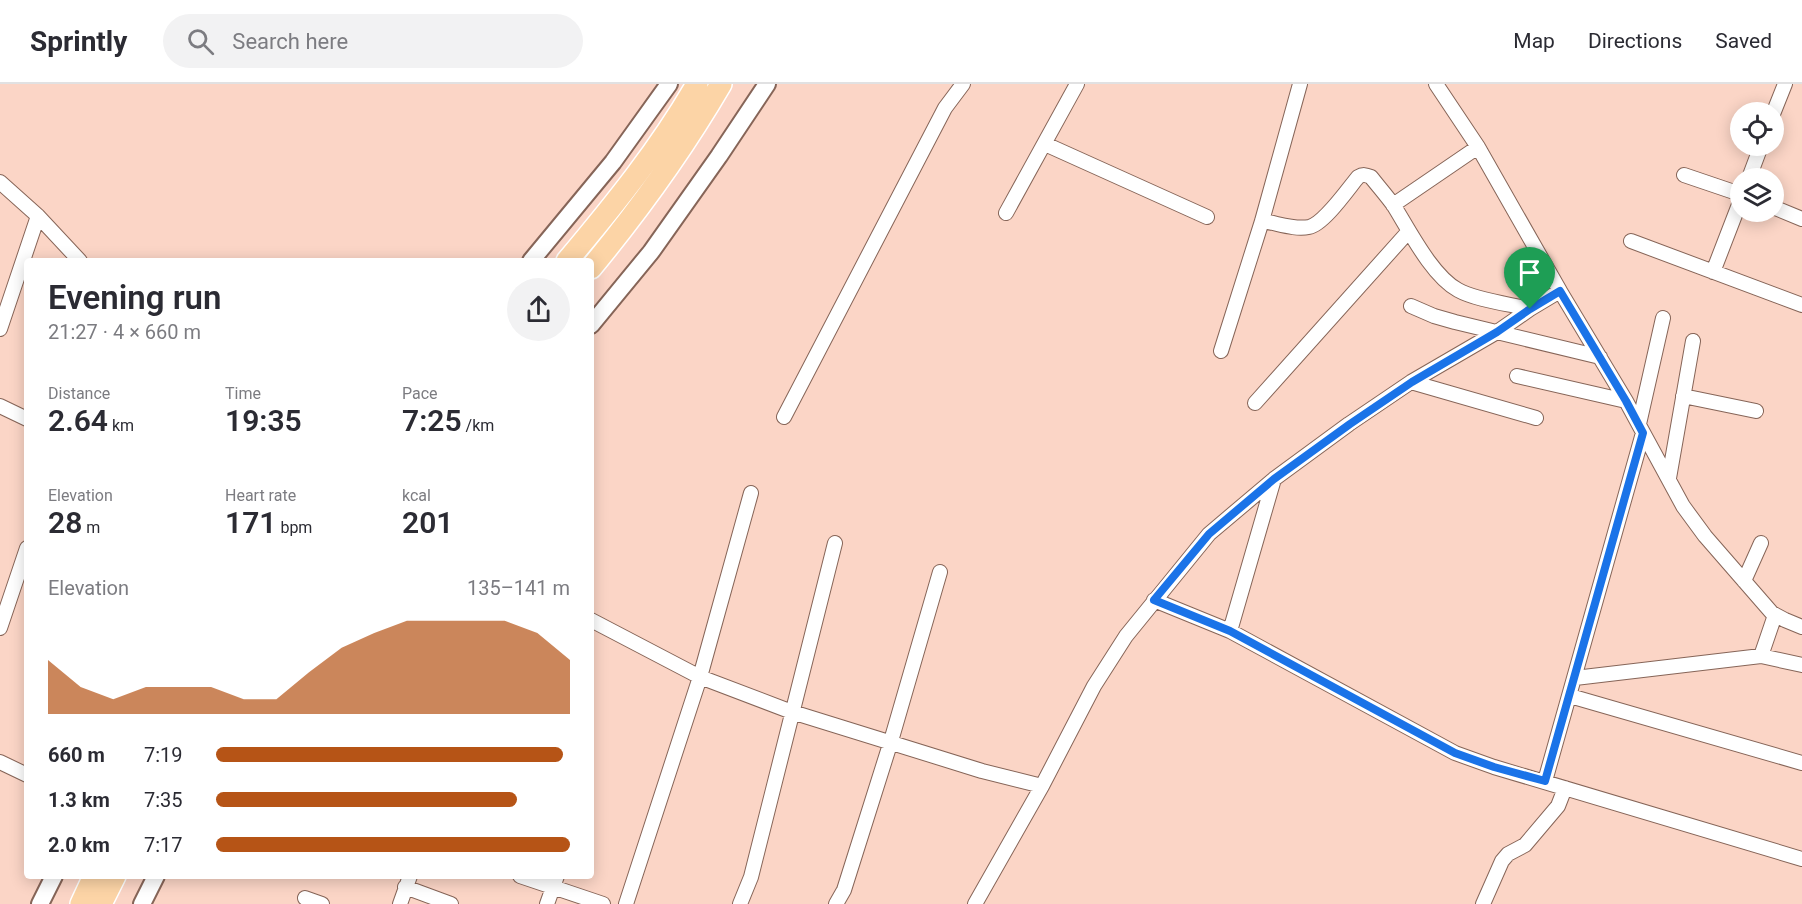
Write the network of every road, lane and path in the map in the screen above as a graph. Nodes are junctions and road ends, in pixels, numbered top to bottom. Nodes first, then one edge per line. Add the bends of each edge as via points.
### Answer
1 (669, 84) edge
2 (697, 84) edge
3 (722, 84) edge
4 (767, 84) edge
5 (963, 84) edge
6 (1077, 84) edge
7 (1300, 84) edge
8 (1436, 84) edge
9 (1045, 144) junction
10 (1478, 147) junction
11 (1684, 175) dead end
12 (0, 182) edge
13 (1730, 191) edge
14 (1393, 205) junction
15 (1784, 212) edge
16 (1006, 213) dead end
17 (38, 216) junction
18 (1208, 217) dead end
19 (1802, 219) edge
20 (1262, 221) junction
21 (1732, 222) edge
22 (1408, 232) junction
23 (1630, 242) dead end
24 (77, 258) edge
25 (533, 258) edge
26 (570, 258) edge
27 (594, 264) edge
28 (1713, 272) junction
29 (1560, 291) junction
30 (1802, 305) edge
31 (1411, 306) dead end
32 (1530, 309) junction
33 (1663, 318) dead end
34 (594, 321) edge
35 (0, 329) edge
36 (1497, 332) junction
37 (1694, 341) dead end
38 (1221, 351) dead end
39 (1600, 357) junction
40 (1517, 376) dead end
41 (1412, 382) junction
42 (1683, 396) junction
43 (1626, 401) junction
44 (1255, 403) dead end
45 (0, 406) edge
46 (1756, 411) dead end
47 (784, 417) dead end
48 (24, 418) edge
49 (1536, 418) dead end
50 (1641, 429) junction
51 (1669, 478) junction
52 (1274, 479) junction
53 (751, 493) dead end
54 (835, 543) dead end
55 (1761, 543) dead end
56 (24, 557) edge
57 (940, 572) dead end
58 (1744, 581) junction
59 (1154, 600) junction
60 (1775, 615) junction
61 (594, 622) edge
62 (1802, 627) edge
63 (0, 628) edge
64 (1230, 631) junction
65 (1761, 656) junction
66 (1802, 665) edge
67 (700, 677) junction
68 (1575, 678) junction
69 (1570, 696) junction
70 (792, 712) junction
71 (891, 741) junction
72 (0, 762) edge
73 (1802, 763) edge
74 (24, 774) edge
75 (1545, 781) junction
76 (1042, 786) junction
77 (1565, 788) junction
78 (1802, 859) edge
79 (52, 879) edge
80 (93, 879) edge
81 (114, 879) edge
82 (154, 879) edge
83 (538, 879) edge
84 (407, 882) edge
85 (555, 882) edge
86 (305, 898) dead end
87 (40, 904) edge
88 (81, 904) edge
89 (101, 904) edge
90 (142, 904) edge
91 (322, 904) edge
92 (400, 904) edge
93 (452, 904) edge
94 (547, 904) edge
95 (603, 904) edge
96 (626, 904) edge
97 (741, 904) edge
98 (836, 904) edge
99 (975, 904) edge
100 (1483, 904) edge

1 - 25 street via 613,162
2 - 26 highway via 679,116
3 - 27 highway via 693,132
4 - 34 street via 651,252
5 - 47 street via 945,108
6 - 9 street
7 - 20 street
8 - 10 street
9 - 16 street
9 - 18 street
10 - 14 street
10 - 29 street
11 - 13 street
12 - 17 street
14 - 20 street via 1371,177 1362,175 1312,226 1299,228
14 - 22 street
15 - 19 street
17 - 24 street
17 - 35 street
20 - 38 street
21 - 28 street
22 - 32 street via 1450,285 1471,295
22 - 44 street
23 - 28 street
28 - 30 street
29 - 32 street
29 - 39 street
31 - 36 street
32 - 36 street
33 - 50 street
36 - 39 street
36 - 41 street
37 - 42 street
39 - 43 street
40 - 43 street
41 - 49 street
41 - 52 street
42 - 46 street
42 - 51 street
43 - 50 street
45 - 48 street
50 - 51 street
50 - 68 street
51 - 58 street via 1683,507
52 - 59 street via 1209,534
52 - 64 street
53 - 67 street
54 - 70 street
55 - 58 street
56 - 63 street
57 - 71 street
58 - 60 street
59 - 64 street
59 - 76 street via 1095,686
60 - 62 street
60 - 65 street
61 - 67 street
64 - 75 street via 1455,753
65 - 66 street
65 - 68 street
67 - 70 street
67 - 96 street
68 - 69 street
69 - 73 street
69 - 75 street
70 - 71 street
70 - 97 street
71 - 76 street
71 - 98 street
72 - 74 street
75 - 77 street
76 - 99 street
77 - 78 street
77 - 100 street via 1558,806 1529,840 1502,861
79 - 87 street
80 - 88 highway
81 - 89 highway
82 - 90 street
83 - 85 street
84 - 92 street
84 - 93 street
85 - 94 street
85 - 95 street
86 - 91 street

